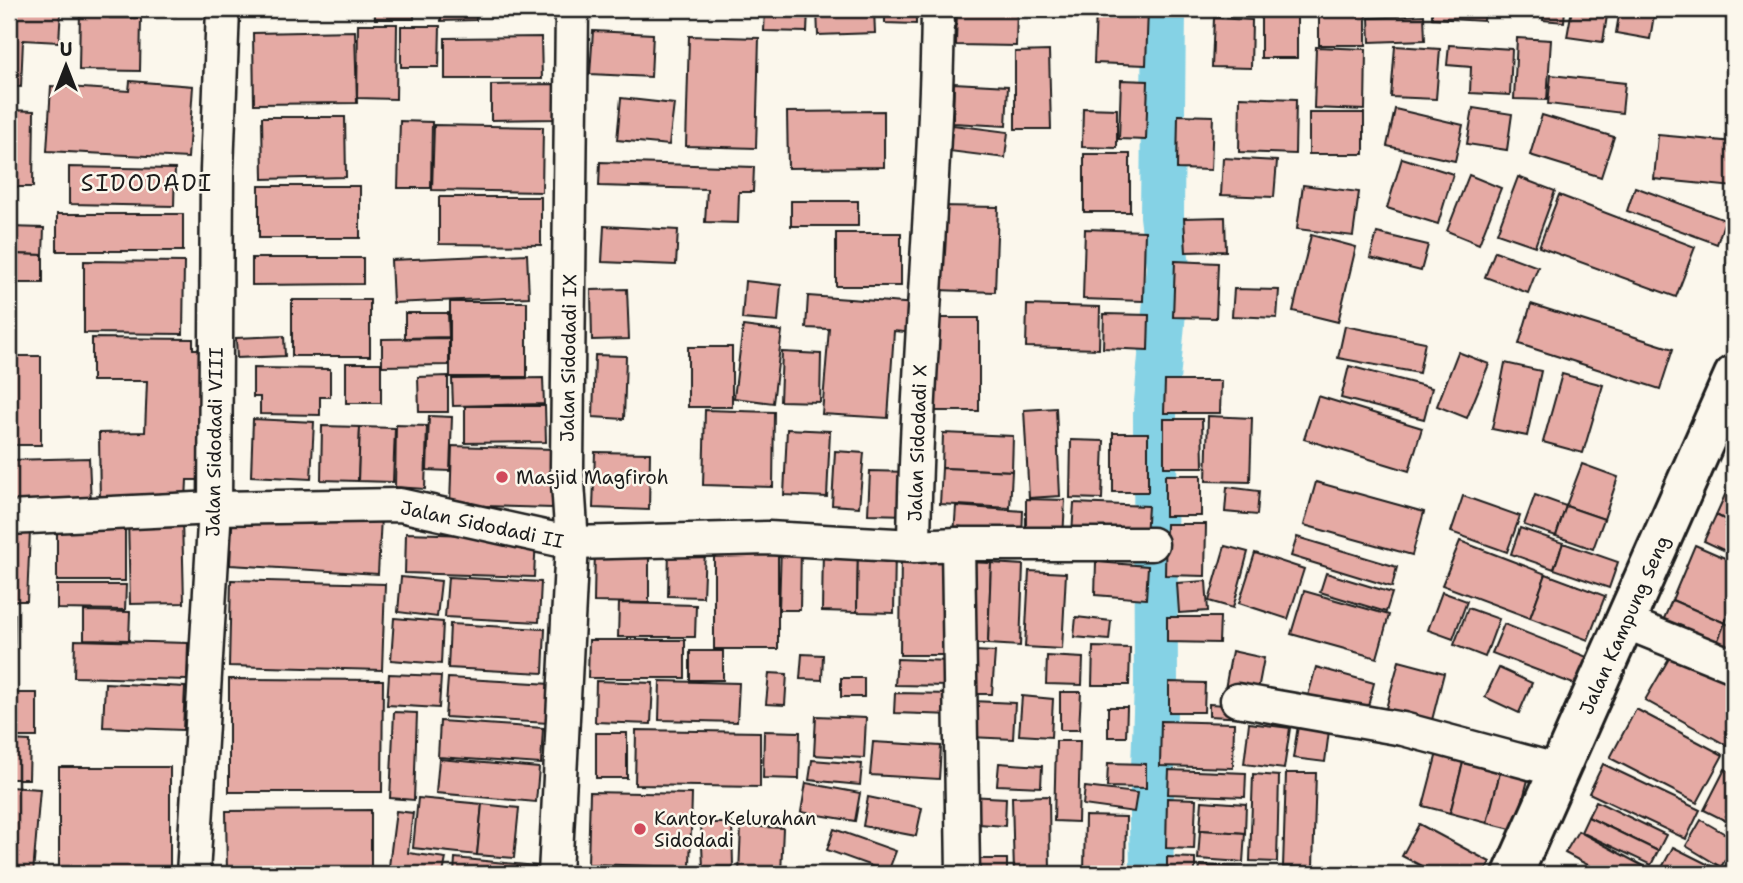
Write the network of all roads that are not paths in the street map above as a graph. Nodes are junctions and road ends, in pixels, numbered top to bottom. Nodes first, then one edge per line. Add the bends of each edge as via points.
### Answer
1 (223, 9) edge
2 (572, 9) edge
3 (938, 9) edge
4 (1734, 375) edge
5 (215, 508) junction
6 (9, 518) edge
7 (572, 543) junction
8 (958, 544) junction
9 (1152, 544) dead end
10 (914, 546) junction
11 (1625, 622) junction
12 (1734, 666) edge
13 (1237, 700) dead end
14 (1560, 771) junction
15 (193, 874) edge
16 (555, 874) edge
17 (963, 874) edge
18 (1513, 874) edge

1 - 5 street, Jalan Sidodadi VIII
2 - 7 street, Jalan Sidodadi IX via 567,467
3 - 10 street, Jalan Sidodadi X via 915,443
4 - 11 street, Jalan Kampung Seng
5 - 6 street, Jalan Sidodadi II
5 - 7 street, Jalan Sidodadi II via 400,505
5 - 15 street, Jalan Sidodadi VIII
7 - 10 street, Jalan Sidodadi II via 768,538
7 - 16 street, Jalan Sidodadi IX
8 - 9 street, Jalan Sidodadi X
8 - 10 street, Jalan Sidodadi X
8 - 17 street
11 - 12 street
11 - 14 street, Jalan Kampung Seng
13 - 14 street via 1403,729
14 - 18 street, Jalan Kampung Seng

